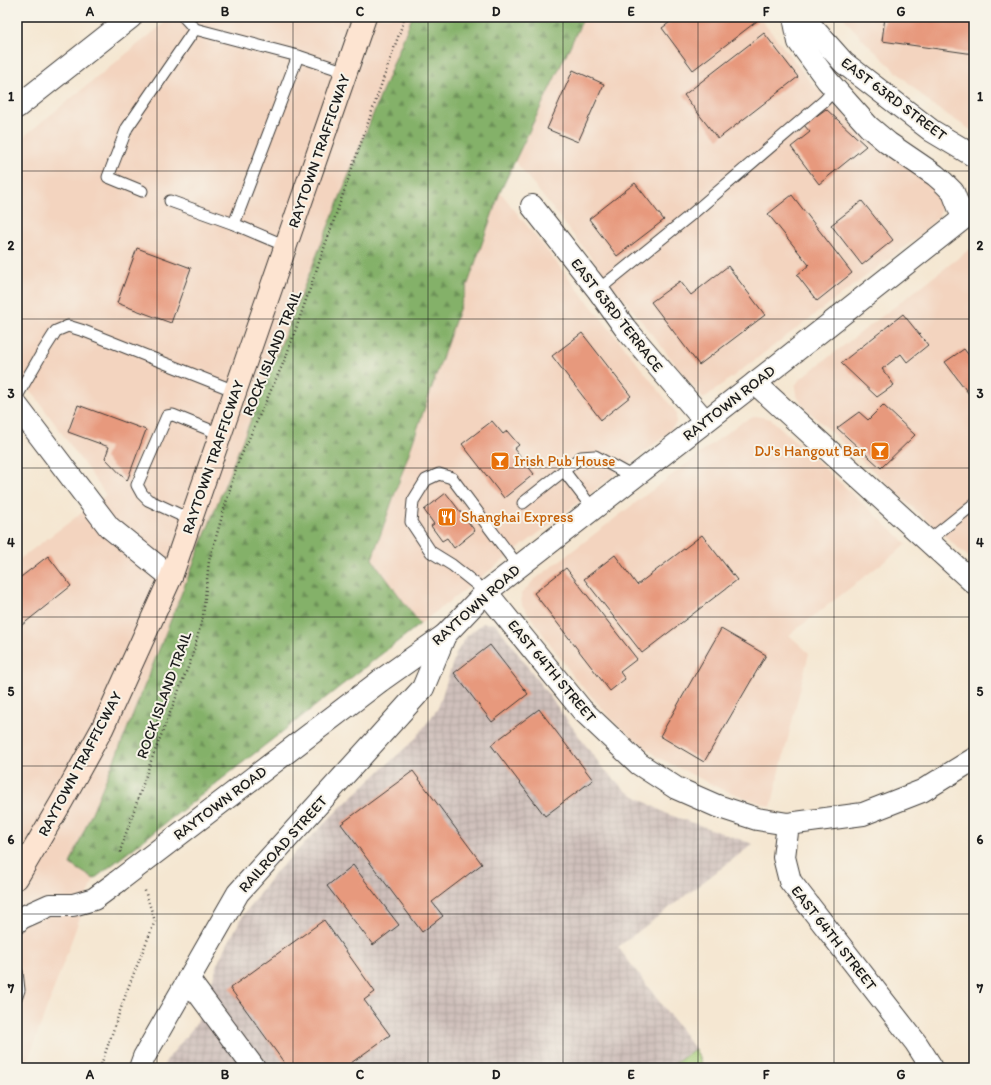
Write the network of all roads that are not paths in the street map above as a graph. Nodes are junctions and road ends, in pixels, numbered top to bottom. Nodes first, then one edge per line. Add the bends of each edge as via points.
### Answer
1 (131, 17) edge
2 (184, 17) edge
3 (365, 17) edge
4 (794, 17) edge
5 (804, 17) edge
6 (195, 29) junction
7 (298, 56) junction
8 (346, 72) junction
9 (835, 89) junction
10 (17, 107) edge
11 (974, 156) edge
12 (142, 191) dead end
13 (170, 202) dead end
14 (532, 206) dead end
15 (968, 214) edge
16 (234, 224) junction
17 (286, 246) junction
18 (598, 290) junction
19 (755, 383) junction
20 (235, 391) junction
21 (17, 396) edge
22 (17, 406) edge
23 (705, 421) junction
24 (220, 434) junction
25 (564, 471) junction
26 (633, 477) junction
27 (523, 503) dead end
28 (974, 504) edge
29 (593, 509) junction
30 (191, 520) junction
31 (928, 541) junction
32 (518, 566) junction
33 (171, 576) junction
34 (974, 583) edge
35 (486, 592) junction
36 (445, 635) junction
37 (974, 759) edge
38 (788, 824) junction
39 (17, 877) edge
40 (17, 922) edge
41 (17, 972) edge
42 (188, 979) junction
43 (17, 996) edge
44 (140, 1068) edge
45 (254, 1068) edge
46 (932, 1068) edge

1 - 10 street
2 - 6 lane
3 - 8 main road, RAYTOWN TRAFFICWAY
4 - 9 street via 800,42
5 - 11 street, EAST 63RD STREET via 844,63 932,130
6 - 7 lane
6 - 12 lane via 127,128 108,177
7 - 8 lane
7 - 16 lane
8 - 17 main road, RAYTOWN TRAFFICWAY
9 - 15 street via 869,127 935,175 953,192
9 - 18 lane via 710,198
13 - 16 lane
14 - 18 street, EAST 63RD TERRACE
15 - 19 street, RAYTOWN ROAD
16 - 17 lane
17 - 20 main road, RAYTOWN TRAFFICWAY
18 - 23 street, EAST 63RD TERRACE via 625,328
19 - 23 street, RAYTOWN ROAD
19 - 31 street
20 - 21 lane via 68,326 56,332
20 - 24 main road, RAYTOWN TRAFFICWAY
22 - 33 street via 109,527
23 - 26 street, RAYTOWN ROAD
24 - 30 main road, RAYTOWN TRAFFICWAY
24 - 30 lane via 173,415 167,416 138,485 148,500
25 - 26 lane via 581,457 595,456
25 - 27 lane
25 - 29 lane
26 - 29 street, RAYTOWN ROAD
28 - 31 lane
29 - 32 street, RAYTOWN ROAD
30 - 33 main road, RAYTOWN TRAFFICWAY
31 - 34 street
32 - 35 street, RAYTOWN ROAD
32 - 35 lane via 452,478 439,474 426,480 413,501 411,522 431,552
33 - 39 main road, RAYTOWN TRAFFICWAY via 102,729
35 - 36 street, RAYTOWN ROAD
35 - 38 street, EAST 64TH STREET via 582,710 639,764 676,788 717,806 757,819
36 - 40 street, RAYTOWN ROAD, bridge via 380,681 94,899 73,905 50,905
36 - 42 street, RAILROAD STREET via 423,688 238,893
37 - 38 street via 922,791 863,814
38 - 46 street, EAST 64TH STREET via 784,857 790,881 916,1043
41 - 43 lane
42 - 44 street, RAILROAD STREET
42 - 45 street

